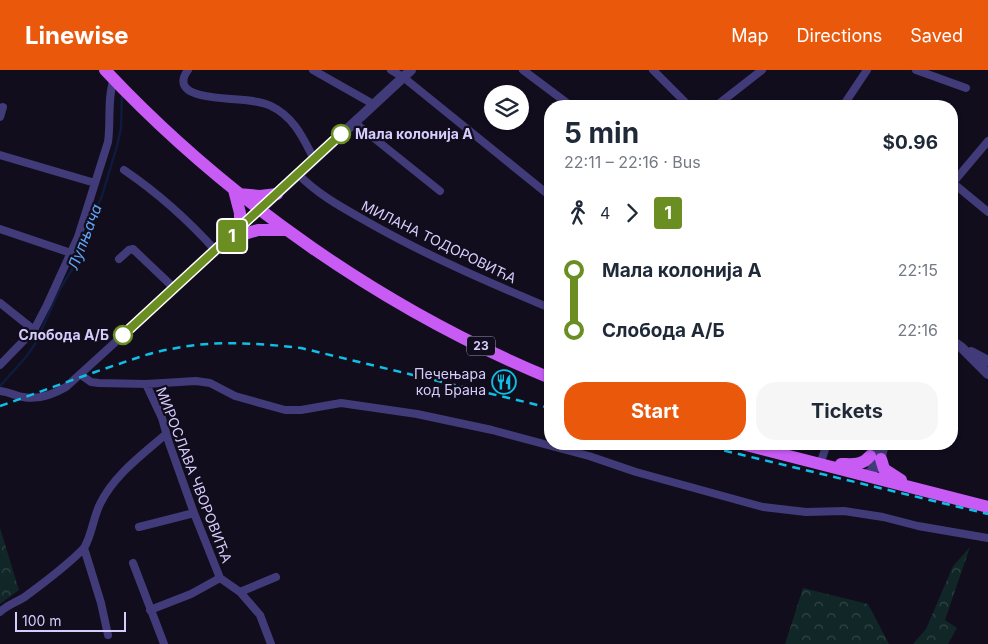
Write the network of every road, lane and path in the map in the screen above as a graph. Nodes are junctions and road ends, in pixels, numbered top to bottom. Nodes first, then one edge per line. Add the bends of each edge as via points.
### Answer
1 (188, 70) edge
2 (313, 70) edge
3 (391, 70) edge
4 (523, 70) edge
5 (653, 70) edge
6 (762, 70) edge
7 (867, 70) edge
8 (916, 70) edge
9 (109, 73) edge
10 (407, 74) edge
11 (966, 88) dead end
12 (563, 100) edge
13 (683, 100) edge
14 (724, 100) edge
15 (847, 100) edge
16 (374, 104) junction
17 (3, 107) dead end
18 (0, 117) edge
19 (354, 122) junction
20 (988, 141) edge
21 (0, 155) edge
22 (314, 159) junction
23 (124, 170) dead end
24 (298, 174) junction
25 (958, 177) edge
26 (95, 183) junction
27 (958, 189) edge
28 (544, 191) edge
29 (236, 192) junction
30 (440, 192) dead end
31 (275, 196) junction
32 (260, 210) junction
33 (988, 212) edge
34 (284, 227) junction
35 (0, 229) edge
36 (240, 229) junction
37 (228, 239) junction
38 (216, 250) junction
39 (71, 254) junction
40 (119, 259) dead end
41 (174, 288) junction
42 (0, 303) edge
43 (544, 305) edge
44 (34, 330) junction
45 (958, 345) edge
46 (961, 347) junction
47 (988, 362) edge
48 (0, 365) edge
49 (988, 374) edge
50 (544, 375) edge
51 (81, 376) junction
52 (146, 384) junction
53 (0, 391) edge
54 (166, 434) junction
55 (544, 444) edge
56 (567, 450) edge
57 (775, 450) edge
58 (827, 450) edge
59 (875, 450) edge
60 (880, 450) edge
61 (876, 457) junction
62 (826, 465) junction
63 (870, 475) junction
64 (906, 486) junction
65 (988, 507) edge
66 (194, 513) junction
67 (140, 527) dead end
68 (988, 538) edge
69 (84, 548) junction
70 (133, 563) dead end
71 (276, 577) dead end
72 (220, 578) junction
73 (240, 592) junction
74 (150, 610) junction
75 (0, 612) edge
76 (108, 635) dead end
77 (164, 644) edge
78 (271, 644) edge

1 - 22 street via 182,82 194,93 256,102 276,110 298,128
2 - 16 street
3 - 10 street
4 - 12 street
5 - 13 street
6 - 14 street
7 - 15 street
8 - 11 street
9 - 26 street via 111,126
9 - 29 main road, 23
10 - 16 street
10 - 28 street
16 - 19 street
17 - 18 street
19 - 22 street
19 - 30 street
20 - 25 street
21 - 26 street
22 - 24 street
23 - 38 street via 178,213
24 - 31 street
24 - 43 street, МИЛАНА ТОДОРОВИЋА via 322,195 388,233
26 - 39 street
27 - 33 street
29 - 31 main road
29 - 32 main road, 23
29 - 36 main road
31 - 32 street
31 - 34 main road via 276,214
32 - 34 main road, 23
32 - 36 street
34 - 37 main road via 258,230
34 - 50 main road, 23 via 429,320
35 - 39 street
36 - 37 street
37 - 38 street
38 - 41 street
39 - 44 street
40 - 41 street via 133,249
41 - 51 street
42 - 44 street
44 - 48 street
45 - 46 street
46 - 47 street
46 - 49 street
51 - 52 street via 95,383
51 - 53 street via 49,396 24,398
52 - 54 street, МИРОСЛАВА ЧВОРОВИЋА
52 - 55 street via 210,383 234,396 285,410 341,402 417,414
54 - 66 street, МИРОСЛАВА ЧВОРОВИЋА
54 - 69 street via 110,485 99,505
56 - 68 street via 763,507 806,512 854,512
57 - 62 main road
58 - 62 street
59 - 61 street
60 - 61 street
61 - 62 main road via 864,462
61 - 63 street
61 - 64 main road via 884,470
62 - 63 main road
63 - 64 main road
64 - 65 main road
66 - 67 street
66 - 72 street, МИРОСЛАВА ЧВОРОВИЋА
69 - 75 street via 46,581
69 - 76 street
70 - 74 street
71 - 73 street
72 - 73 street, МИРОСЛАВА ЧВОРОВИЋА
72 - 74 street
73 - 78 street, МИРОСЛАВА ЧВОРОВИЋА via 260,615
74 - 77 street

